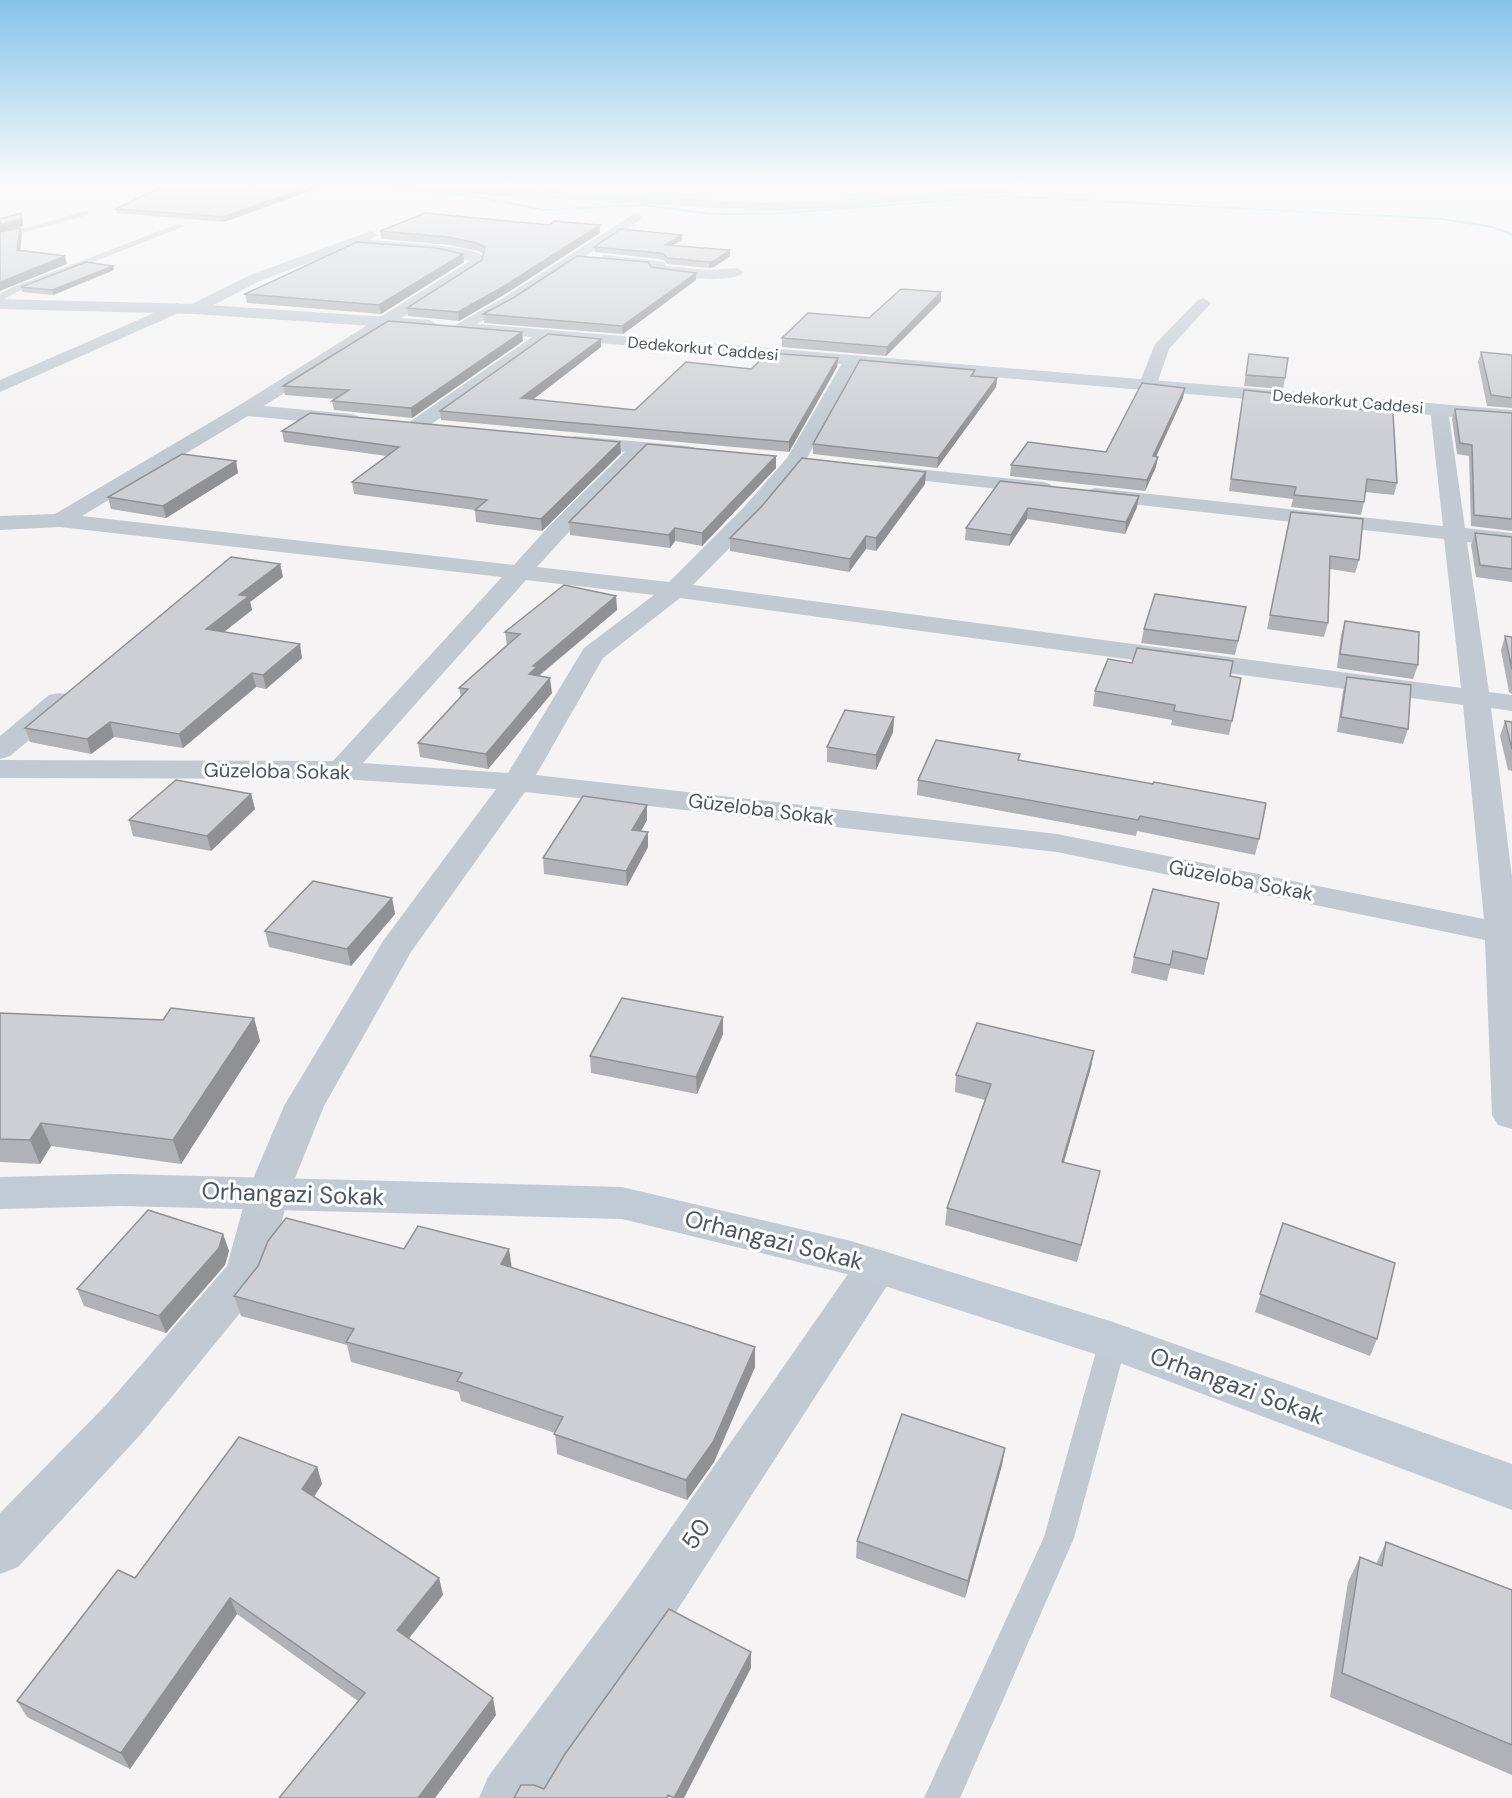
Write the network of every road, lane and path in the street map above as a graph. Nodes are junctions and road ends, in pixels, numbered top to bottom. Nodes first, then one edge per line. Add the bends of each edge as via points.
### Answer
1 (69, 269) edge
2 (280, 269) edge
3 (468, 269) edge
4 (557, 269) edge
5 (657, 269) edge
6 (737, 272) dead end
7 (0, 298) edge
8 (1203, 303) dead end
9 (0, 304) edge
10 (185, 308) junction
11 (385, 322) junction
12 (460, 327) junction
13 (547, 334) junction
14 (853, 360) junction
15 (1148, 384) junction
16 (1, 386) edge
17 (1439, 409) junction
18 (245, 410) junction
19 (1512, 416) edge
20 (370, 422) edge
21 (393, 425) edge
22 (415, 427) junction
23 (451, 430) edge
24 (558, 440) edge
25 (641, 448) junction
26 (713, 454) edge
27 (855, 468) edge
28 (60, 520) junction
29 (0, 523) edge
30 (1454, 533) junction
31 (1512, 540) edge
32 (251, 542) junction
33 (225, 564) edge
34 (519, 572) junction
35 (675, 590) junction
36 (81, 683) edge
37 (1476, 698) junction
38 (1512, 704) edge
39 (0, 750) edge
40 (0, 769) edge
41 (341, 770) junction
42 (517, 782) junction
43 (1507, 934) edge
44 (1512, 1115) edge
45 (0, 1193) edge
46 (268, 1193) junction
47 (877, 1266) junction
48 (1113, 1341) junction
49 (1512, 1487) edge
50 (0, 1549) edge
51 (509, 1798) edge
52 (942, 1798) edge

1 - 7 lane
2 - 10 street
3 - 11 street
4 - 12 street
5 - 6 street via 709,274
8 - 15 street via 1161,348
9 - 10 street, Dedekorkut Caddesi
10 - 11 street, Dedekorkut Caddesi
10 - 16 street
11 - 12 street, Dedekorkut Caddesi
11 - 18 street
12 - 13 street, Dedekorkut Caddesi
13 - 14 street, Dedekorkut Caddesi
13 - 22 street
14 - 15 street, Dedekorkut Caddesi
14 - 35 street via 796,462
15 - 17 street, Dedekorkut Caddesi
17 - 19 street, Dedekorkut Caddesi
17 - 30 street
18 - 20 street
18 - 28 street
21 - 22 street
22 - 23 street
24 - 25 street
25 - 26 street
25 - 34 street
27 - 30 street
28 - 29 street
28 - 32 street
30 - 31 street
30 - 37 street
32 - 33 street
32 - 34 street
34 - 35 street
34 - 41 street
35 - 37 street
35 - 42 street via 593,653
36 - 39 street
37 - 38 street
37 - 43 street
40 - 41 street, Güzeloba Sokak
41 - 42 street, Güzeloba Sokak
42 - 43 street, Güzeloba Sokak via 1057,843
42 - 46 street via 395,949 304,1106
43 - 44 street
45 - 46 street, Orhangazi Sokak
46 - 47 street, Orhangazi Sokak via 622,1203
46 - 50 street via 247,1273 124,1418
47 - 48 street, Orhangazi Sokak
47 - 51 street, 50 via 646,1610
48 - 49 street, Orhangazi Sokak
48 - 52 lane via 1059,1538

